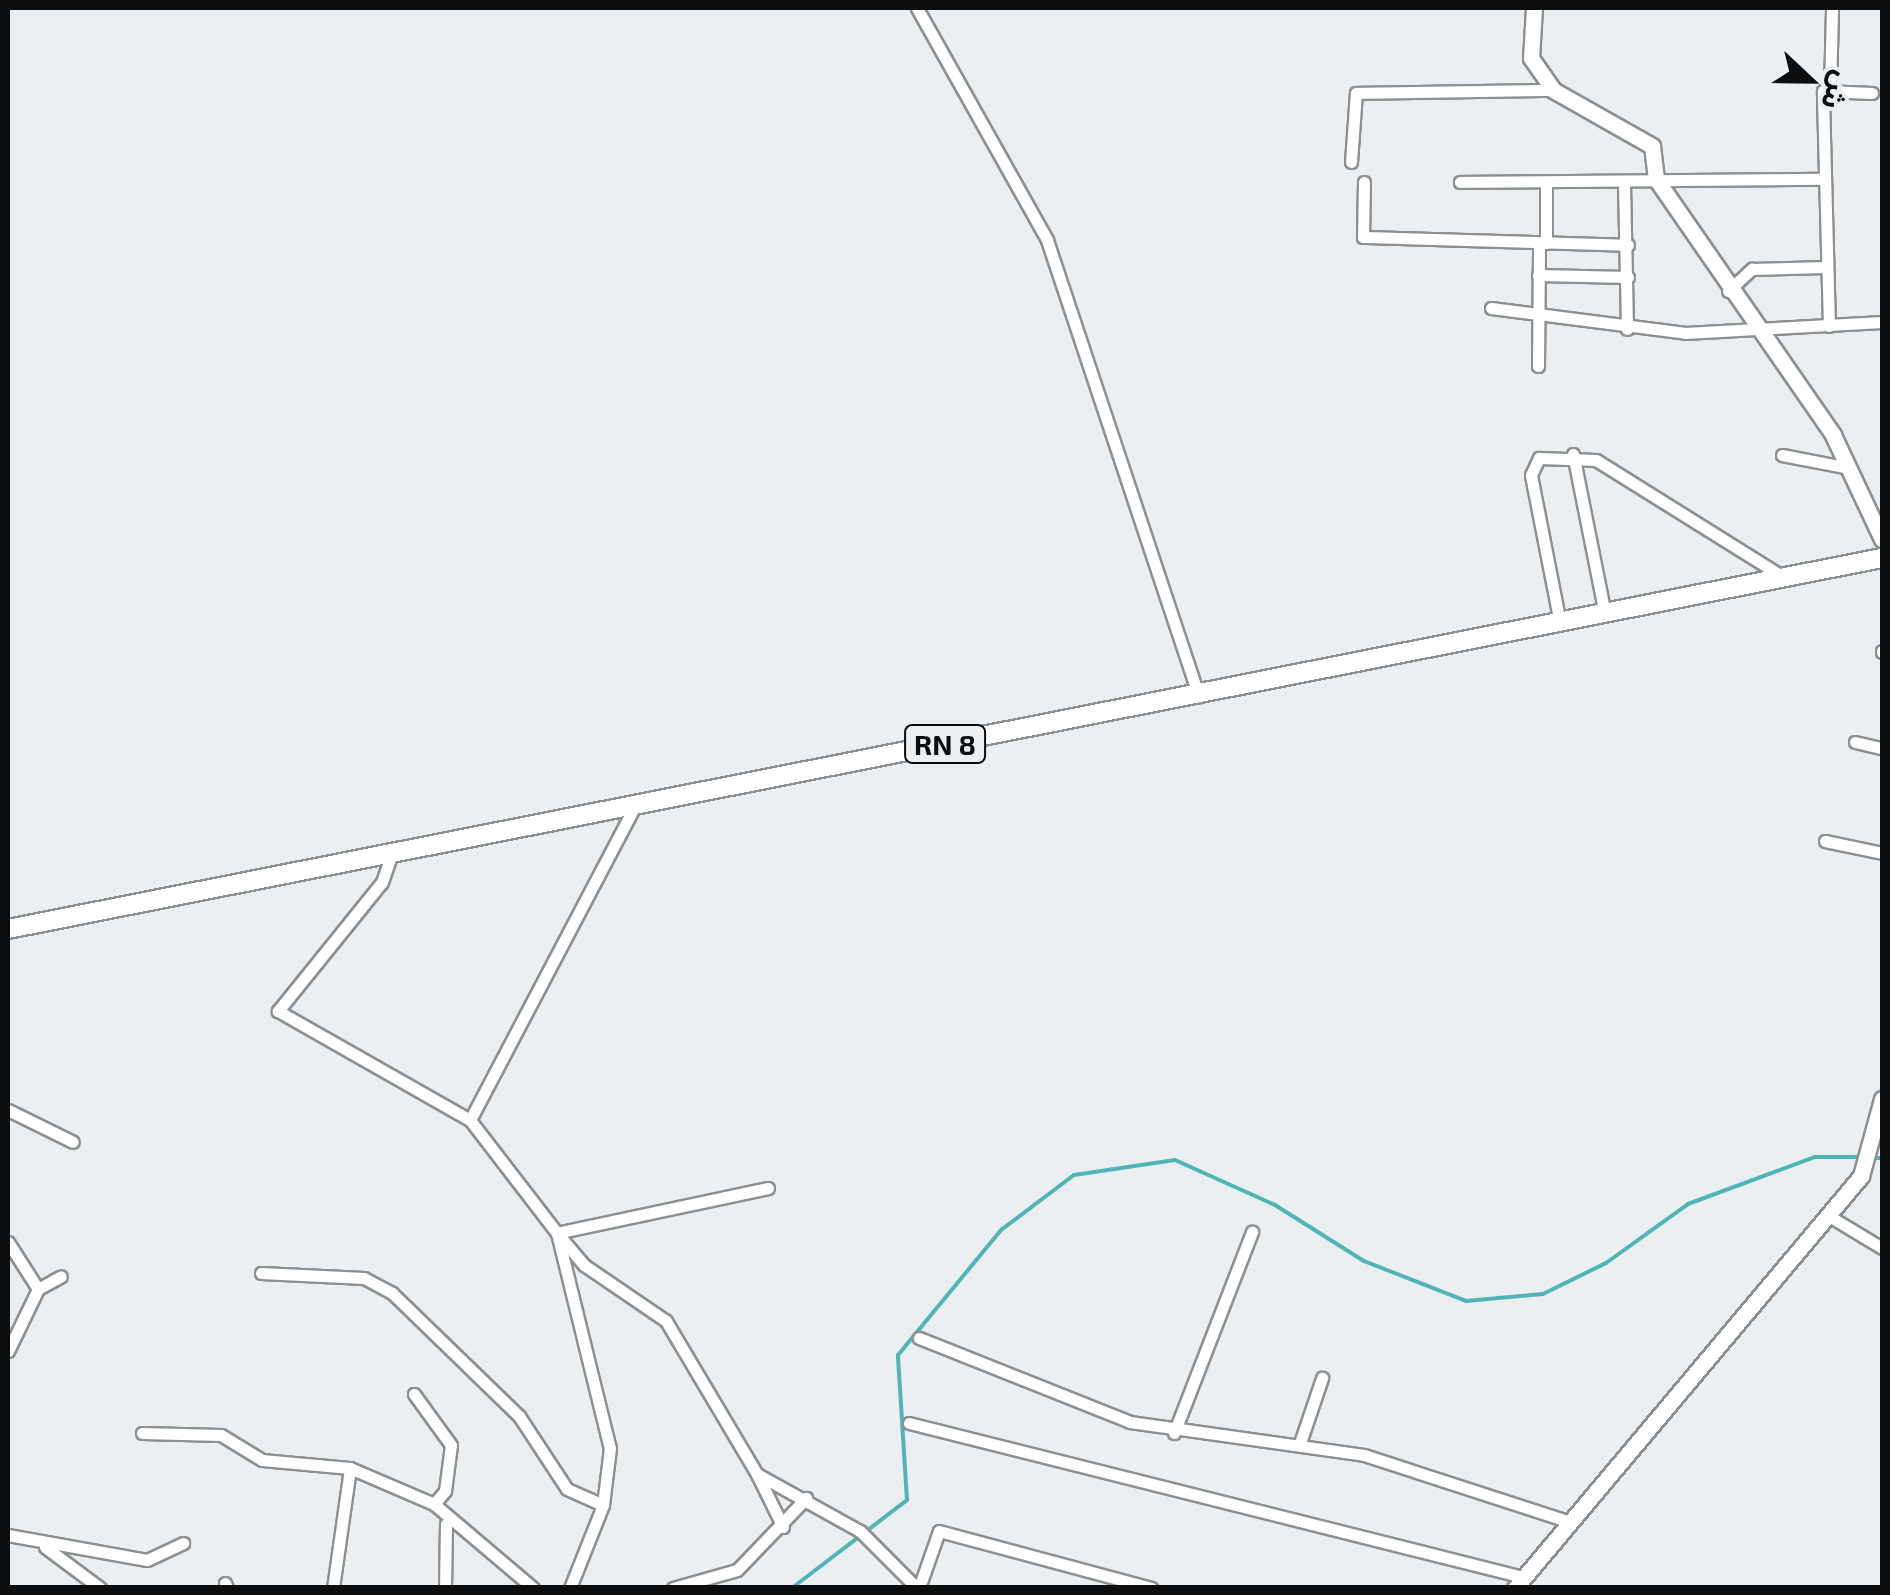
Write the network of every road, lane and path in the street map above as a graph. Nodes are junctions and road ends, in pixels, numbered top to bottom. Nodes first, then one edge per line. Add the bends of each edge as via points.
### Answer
1 (917, 8) edge
2 (1534, 8) edge
3 (1832, 8) edge
4 (1553, 90) junction
5 (1830, 91) junction
6 (1872, 93) dead end
7 (1350, 162) dead end
8 (1656, 179) junction
9 (1820, 179) junction
10 (1364, 182) dead end
11 (1460, 182) dead end
12 (1624, 184) junction
13 (1546, 185) junction
14 (1543, 244) junction
15 (1628, 245) junction
16 (1825, 266) junction
17 (1538, 276) junction
18 (1628, 277) junction
19 (1728, 292) junction
20 (1492, 308) dead end
21 (1538, 310) junction
22 (1882, 322) edge
23 (1829, 326) junction
24 (1627, 329) junction
25 (1754, 332) junction
26 (1538, 366) dead end
27 (1573, 454) junction
28 (1782, 455) dead end
29 (1849, 468) junction
30 (1882, 538) edge
31 (1882, 558) edge
32 (1786, 578) junction
33 (1605, 614) junction
34 (1560, 622) junction
35 (1199, 696) junction
36 (1854, 742) dead end
37 (1882, 748) edge
38 (635, 806) junction
39 (1825, 841) dead end
40 (1882, 853) edge
41 (391, 856) junction
42 (8, 928) edge
43 (1882, 1099) edge
44 (8, 1110) edge
45 (470, 1120) junction
46 (73, 1142) dead end
47 (768, 1188) dead end
48 (1828, 1216) junction
49 (1252, 1232) dead end
50 (557, 1233) junction
51 (8, 1242) edge
52 (1882, 1248) edge
53 (261, 1272) dead end
54 (60, 1276) dead end
55 (38, 1289) junction
56 (919, 1338) dead end
57 (8, 1351) edge
58 (1322, 1378) dead end
59 (414, 1394) dead end
60 (909, 1423) dead end
61 (1174, 1433) junction
62 (142, 1434) dead end
63 (1300, 1443) junction
64 (350, 1468) junction
65 (757, 1474) junction
66 (806, 1498) junction
67 (434, 1504) junction
68 (603, 1504) junction
69 (1570, 1522) junction
70 (446, 1524) junction
71 (784, 1527) junction
72 (8, 1535) edge
73 (183, 1543) dead end
74 (45, 1547) junction
75 (1519, 1582) edge
76 (100, 1588) edge
77 (333, 1588) edge
78 (445, 1588) edge
79 (533, 1588) edge
80 (570, 1588) edge
81 (673, 1588) edge
82 (918, 1588) edge
83 (1151, 1588) edge

1 - 35 street via 1047,240
2 - 4 main road via 1531,58
3 - 5 street
4 - 7 street via 1356,93
4 - 8 main road via 1652,146
5 - 6 street
5 - 9 street
8 - 9 street
8 - 12 street
8 - 19 main road
9 - 16 street
10 - 14 street via 1363,237
11 - 13 street
12 - 13 street
12 - 15 street
13 - 14 street
14 - 15 street
14 - 17 street
15 - 18 street
16 - 19 street via 1752,268
16 - 23 street
17 - 18 street
17 - 21 street
18 - 24 street
19 - 25 main road
20 - 21 street
21 - 24 street
21 - 26 street
22 - 23 street
23 - 25 street
24 - 25 street
25 - 29 main road
27 - 32 street via 1632,478
27 - 33 street
27 - 34 street via 1539,458 1531,475
28 - 29 street
29 - 30 main road
31 - 32 main road, RN 8
32 - 33 main road, RN 8
33 - 34 main road, RN 8
34 - 35 main road, RN 8
35 - 38 main road, RN 8
36 - 37 street
38 - 41 main road, RN 8
38 - 45 street
39 - 40 street
41 - 42 main road, RN 8
41 - 45 street via 382,882 278,1011
43 - 48 main road via 1861,1176
44 - 46 street
45 - 50 street
47 - 50 street
48 - 52 street
48 - 69 main road
49 - 61 street
50 - 65 street via 584,1265 666,1321
50 - 68 street via 608,1412
51 - 55 street
53 - 68 street via 364,1278 392,1293 519,1416 567,1490
54 - 55 street
55 - 57 street
56 - 61 street
58 - 63 street
59 - 67 street via 451,1445
60 - 75 street
61 - 63 street
62 - 64 street via 221,1435 262,1460
63 - 69 street
64 - 67 street
64 - 77 street
65 - 66 street
65 - 71 street
66 - 71 street
66 - 82 street via 860,1530
67 - 70 street
68 - 80 street
69 - 75 main road
70 - 78 street
70 - 79 street
71 - 81 street via 737,1570
72 - 74 street
73 - 74 street via 147,1560 98,1544
74 - 76 street
82 - 83 street via 939,1531

